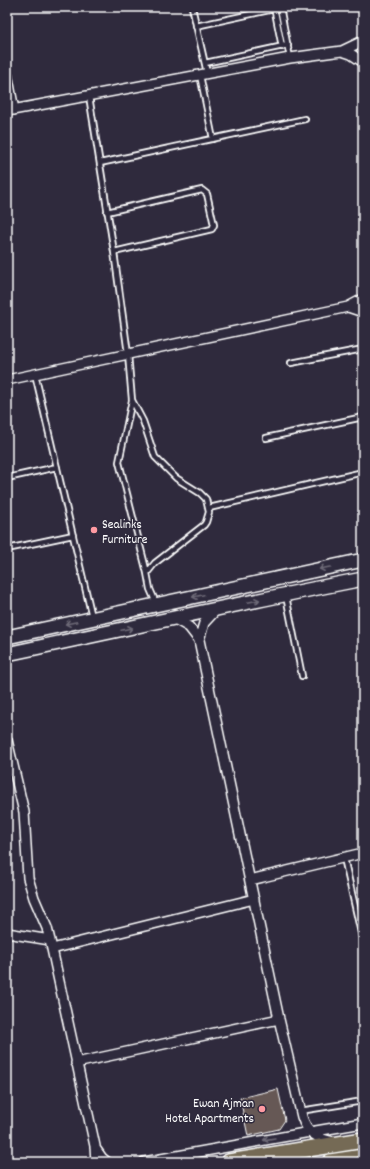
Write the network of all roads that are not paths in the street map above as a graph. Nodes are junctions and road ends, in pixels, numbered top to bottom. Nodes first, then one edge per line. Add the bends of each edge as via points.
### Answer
1 (192, 7) edge
2 (280, 7) edge
3 (274, 8) edge
4 (196, 26) junction
5 (363, 41) edge
6 (288, 45) junction
7 (282, 47) junction
8 (342, 51) junction
9 (290, 58) junction
10 (363, 62) edge
11 (205, 63) junction
12 (7, 73) edge
13 (203, 74) junction
14 (88, 96) junction
15 (10, 111) edge
16 (305, 120) dead end
17 (214, 139) junction
18 (100, 163) junction
19 (108, 212) junction
20 (114, 252) junction
21 (363, 299) edge
22 (348, 307) junction
23 (363, 312) edge
24 (363, 348) edge
25 (128, 354) junction
26 (291, 363) dead end
27 (35, 374) junction
28 (7, 380) edge
29 (132, 400) junction
30 (363, 417) edge
31 (266, 438) dead end
32 (57, 466) junction
33 (363, 472) edge
34 (7, 478) edge
35 (209, 508) junction
36 (73, 535) junction
37 (7, 549) edge
38 (363, 560) edge
39 (147, 573) junction
40 (363, 579) edge
41 (286, 594) junction
42 (156, 604) junction
43 (216, 610) junction
44 (92, 618) junction
45 (175, 619) junction
46 (7, 636) edge
47 (199, 640) junction
48 (7, 654) edge
49 (302, 676) dead end
50 (7, 740) edge
51 (363, 853) edge
52 (344, 858) junction
53 (250, 880) junction
54 (254, 899) junction
55 (7, 933) edge
56 (50, 940) junction
57 (363, 942) edge
58 (52, 949) junction
59 (279, 1019) junction
60 (76, 1063) junction
61 (363, 1101) edge
62 (301, 1114) junction
63 (363, 1124) edge
64 (310, 1132) junction
65 (292, 1135) junction
66 (363, 1140) edge
67 (345, 1143) junction
68 (95, 1146) junction
69 (363, 1156) edge
70 (96, 1162) edge
71 (107, 1162) edge
72 (144, 1162) edge
73 (229, 1162) edge
74 (330, 1162) edge

1 - 4 lane
2 - 6 lane
3 - 4 lane
3 - 7 lane
4 - 11 lane
5 - 8 street
6 - 7 lane
6 - 9 lane
7 - 11 lane
8 - 9 street
8 - 10 street
9 - 13 street
11 - 13 lane
12 - 15 street
13 - 14 street
13 - 17 lane
14 - 15 street
14 - 18 lane
16 - 17 lane
17 - 18 lane
18 - 19 lane
19 - 20 lane
19 - 20 lane via 202,190 207,194 214,225 212,229
20 - 25 lane
21 - 22 street
22 - 23 street
22 - 25 street
24 - 26 lane
25 - 27 street
25 - 29 lane
27 - 28 street
27 - 32 lane
29 - 35 lane via 143,421 155,458 176,478 203,496
29 - 39 lane via 119,462
30 - 31 lane
32 - 34 lane
32 - 36 lane
33 - 35 lane
35 - 39 lane via 204,525 154,564
36 - 37 lane
36 - 44 lane
38 -> 42 main road
39 - 42 lane
40 - 41 main road
43 -> 41 main road
41 - 49 lane
42 - 44 main road
43 - 45 main road
43 - 47 street via 204,623
44 -> 46 main road
45 - 47 street via 189,627
48 -> 45 main road
47 - 53 street
50 - 56 street via 24,812 30,883
51 - 52 street
52 - 53 street
52 - 57 lane
53 - 54 street
54 - 58 street
54 - 59 street
55 - 56 street
56 - 58 street
58 - 60 street
59 - 60 street
59 - 62 street
60 - 68 street
61 - 62 lane
62 - 64 street
62 - 65 street via 299,1127
63 - 64 street
64 - 65 street
64 - 67 street via 321,1139
65 -> 72 street
66 - 67 main road
67 - 73 main road
68 - 70 street
68 - 71 street
69 - 74 main road

